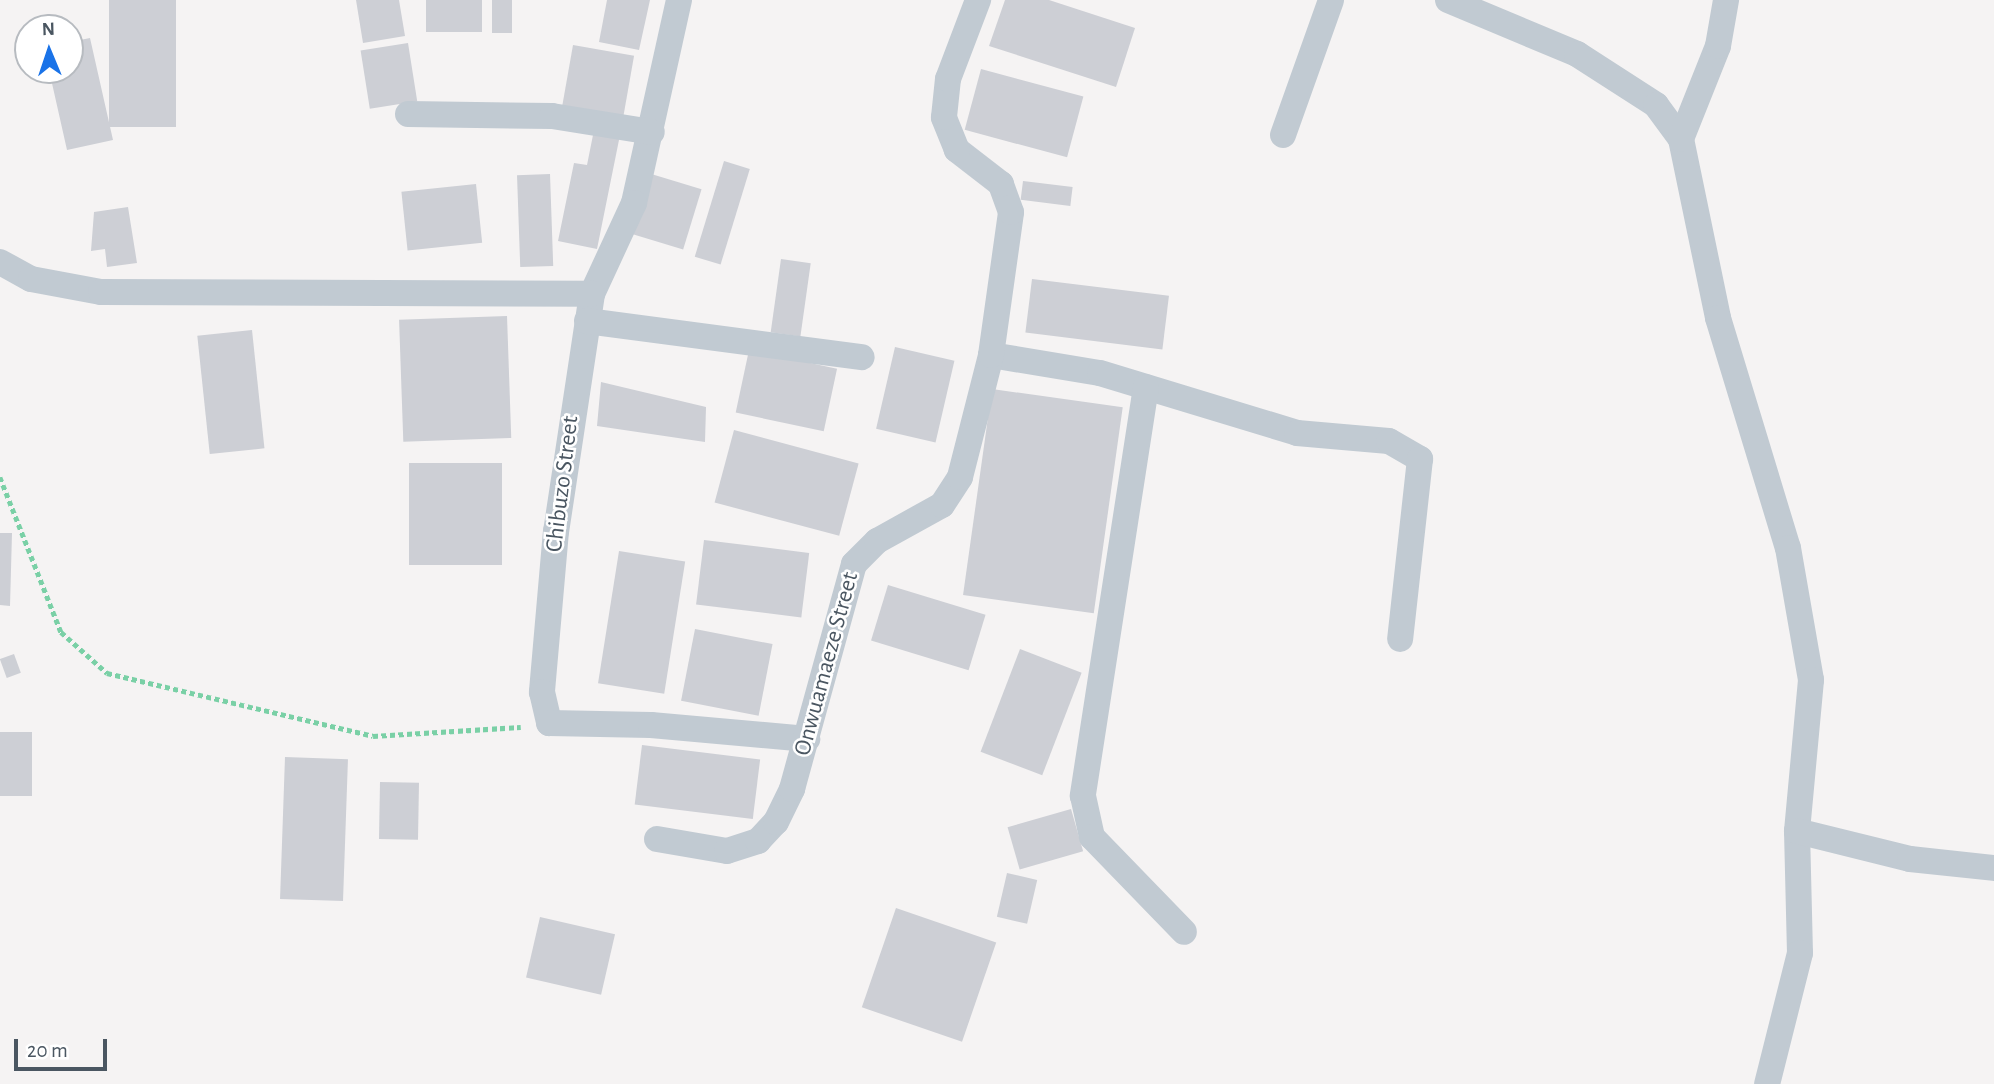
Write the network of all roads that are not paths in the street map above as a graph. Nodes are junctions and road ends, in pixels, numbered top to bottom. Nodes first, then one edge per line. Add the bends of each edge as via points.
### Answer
1 (679, 0) edge
2 (978, 0) edge
3 (1331, 0) edge
4 (1448, 0) edge
5 (1726, 0) edge
6 (408, 114) dead end
7 (652, 132) junction
8 (1283, 135) dead end
9 (1681, 139) junction
10 (0, 262) edge
11 (592, 294) junction
12 (587, 321) junction
13 (991, 355) junction
14 (862, 357) dead end
15 (1146, 387) junction
16 (1400, 639) dead end
17 (807, 739) junction
18 (1797, 831) junction
19 (657, 839) dead end
20 (1994, 868) edge
21 (1184, 932) dead end
22 (1767, 1084) edge

1 - 7 street, Chibuzo Street
2 - 13 street, Onwuamaeze Street via 948,79 944,117 957,150 1001,184 1011,212
3 - 8 street
4 - 9 street via 1577,54 1656,104
5 - 9 street via 1718,46
6 - 7 street via 552,116
7 - 11 street, Chibuzo Street via 634,203
9 - 18 street via 1718,317 1788,548 1811,680
10 - 11 street via 31,279 101,292
11 - 12 street, Chibuzo Street
12 - 14 street
12 - 17 street, Chibuzo Street via 556,531 542,692 549,723 651,724
13 - 15 street
13 - 17 street, Onwuamaeze Street via 960,477 942,505 877,541 854,564
15 - 16 street via 1297,432 1389,441 1420,459
15 - 21 street via 1083,796 1092,837
17 - 19 street, Onwuamaeze Street via 792,789 758,841 727,851
18 - 20 street via 1910,859
18 - 22 street via 1800,953

